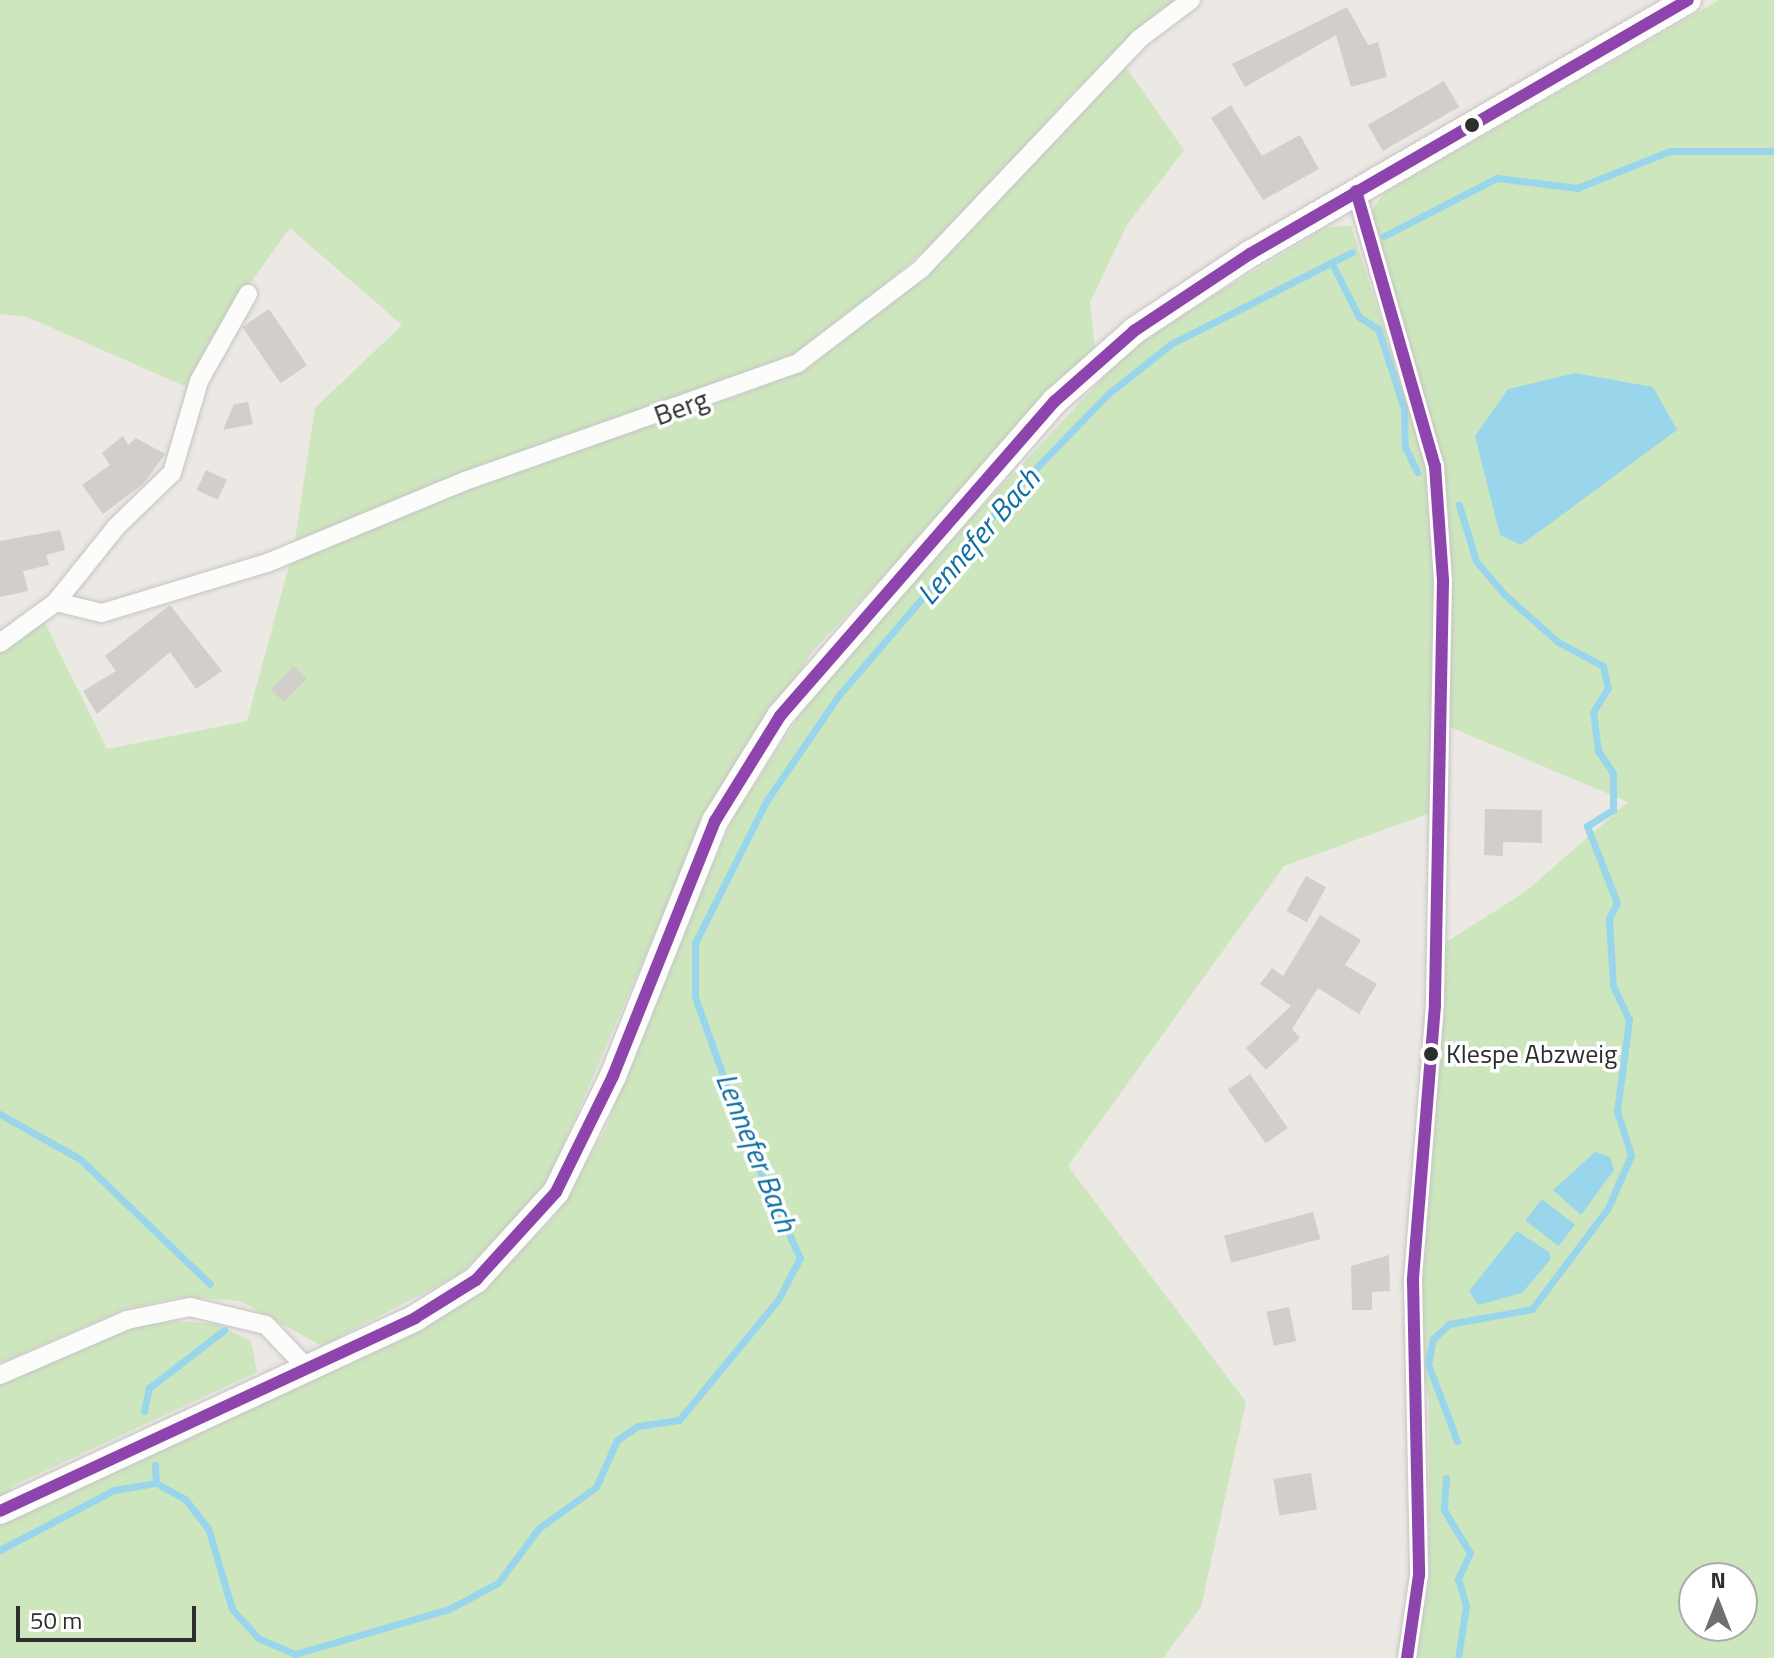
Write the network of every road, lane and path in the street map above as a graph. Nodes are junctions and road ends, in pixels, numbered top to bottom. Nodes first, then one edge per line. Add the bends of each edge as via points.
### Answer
1 (1191, 0) edge
2 (1688, 0) edge
3 (1356, 191) junction
4 (248, 294) dead end
5 (56, 602) junction
6 (0, 643) edge
7 (306, 1367) junction
8 (0, 1375) edge
9 (0, 1511) edge
10 (1407, 1658) edge

1 - 5 street, Berg via 1139,39 921,269 798,363 452,486 267,563 102,613
2 - 3 main road
3 - 7 main road via 1134,331 1055,401 950,516 818,666 715,821 613,1076 556,1192 476,1280 415,1318
3 - 10 street via 1435,466 1443,581 1435,1005 1413,1281 1419,1575
4 - 5 street via 199,381 172,473 116,527
5 - 6 street
7 - 8 street via 266,1325 190,1307 127,1320
7 - 9 main road

